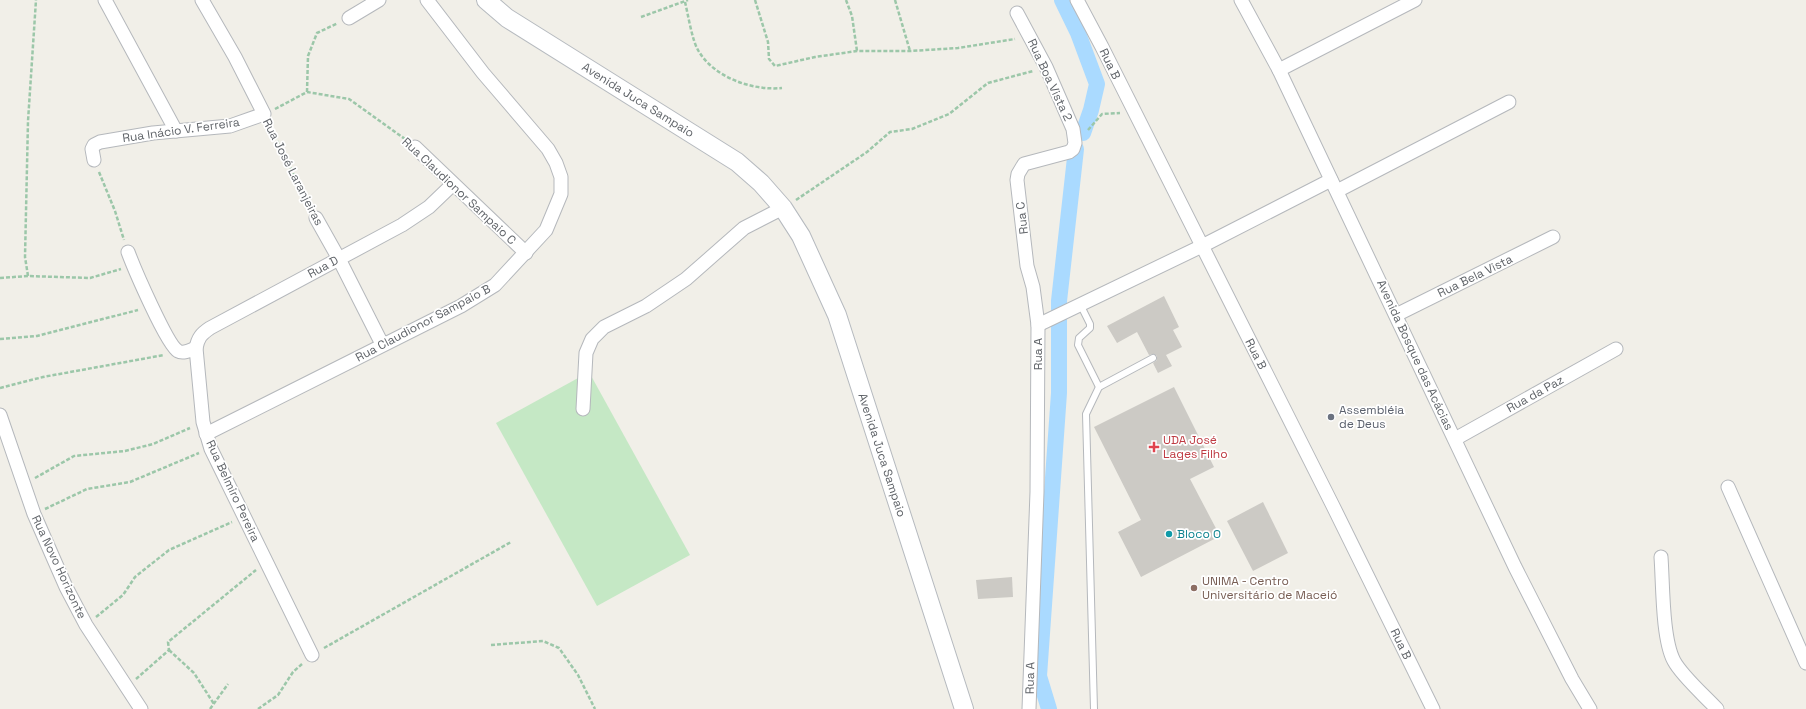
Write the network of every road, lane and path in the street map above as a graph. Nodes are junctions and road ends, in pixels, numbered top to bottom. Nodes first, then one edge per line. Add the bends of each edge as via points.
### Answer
1 (36, 0) edge
2 (105, 0) edge
3 (202, 0) edge
4 (427, 0) edge
5 (486, 0) edge
6 (755, 0) edge
7 (846, 0) edge
8 (896, 0) edge
9 (1077, 0) edge
10 (1241, 0) edge
11 (1415, 0) edge
12 (686, 1) edge
13 (371, 2) edge
14 (1017, 13) dead end
15 (641, 17) dead end
16 (349, 18) joint
17 (1030, 37) junction
18 (857, 51) junction
19 (910, 51) junction
20 (1046, 68) junction
21 (1280, 70) junction
22 (782, 88) dead end
23 (307, 92) junction
24 (1509, 102) dead end
25 (1113, 113) dead end
26 (264, 114) junction
27 (1102, 114) dead end
28 (176, 131) junction
29 (415, 147) joint
30 (1073, 149) joint
31 (94, 160) joint
32 (453, 184) junction
33 (1334, 185) junction
34 (783, 208) junction
35 (316, 218) joint
36 (1553, 236) dead end
37 (1202, 246) junction
38 (128, 252) joint
39 (526, 253) junction
40 (339, 259) junction
41 (133, 266) junction
42 (28, 276) junction
43 (0, 278) edge
44 (152, 306) junction
45 (1075, 308) junction
46 (1396, 315) junction
47 (1043, 322) junction
48 (0, 339) edge
49 (382, 344) junction
50 (196, 348) junction
51 (1616, 349) dead end
52 (181, 352) junction
53 (1153, 358) dead end
54 (1099, 387) junction
55 (0, 388) edge
56 (583, 409) dead end
57 (0, 415) edge
58 (205, 428) junction
59 (1455, 439) junction
60 (211, 449) junction
61 (24, 485) junction
62 (1728, 487) dead end
63 (34, 514) junction
64 (244, 517) junction
65 (511, 542) dead end
66 (1661, 557) dead end
67 (267, 562) junction
68 (86, 625) junction
69 (491, 645) dead end
70 (169, 650) junction
71 (312, 655) junction
72 (1806, 663) edge
73 (228, 684) dead end
74 (128, 687) junction
75 (214, 704) junction
76 (141, 709) edge
77 (210, 709) edge
78 (258, 709) edge
79 (595, 709) edge
80 (964, 709) edge
81 (1029, 709) edge
82 (1094, 709) edge
83 (1433, 709) edge
84 (1590, 709) edge
85 (1717, 709) edge

1 - 42 path via 28,120 25,257
2 - 28 street
3 - 26 street, Rua José Laranjeiras
4 - 39 street, Rua Claudionor Sampaio B via 483,73 548,149 556,163 561,177 561,194 546,230
5 - 34 main road, Avenida Juca Sampaio via 507,18 737,162 761,183
6 - 18 path via 768,42 769,59 775,66
7 - 18 path via 852,16
8 - 19 path
9 - 37 street, Rua B
10 - 21 street, Avenida Bosque das Acácias
11 - 21 street
12 - 15 path
12 - 22 path via 697,49 713,68 738,82 769,90
13 - 16 street
14 - 17 street, Rua Boa Vista 2
16 - 23 path via 317,33 308,56
17 - 19 path via 958,48
17 - 20 street, Rua Boa Vista 2
18 - 19 path
20 - 30 street, Rua Boa Vista 2 via 1075,136 1076,143
20 - 34 path via 988,83 949,114 912,128 890,132 867,152
21 - 33 street, Avenida Bosque das Acácias
23 - 26 path
23 - 29 path, Rua Claudionor Sampaio C via 349,99
24 - 33 street
25 - 27 path
26 - 28 street, Rua Inácio V. Ferreira via 230,126
26 - 35 path, Rua José Laranjeiras
28 - 31 street, Rua Inácio V. Ferreira via 97,143 92,149
29 - 32 street, Rua Claudionor Sampaio C
30 - 47 street, Rua C via 1024,164 1018,174 1027,266
31 - 38 path via 115,211
32 - 39 street, Rua Claudionor Sampaio C
32 - 40 street, Rua D via 429,207 402,225
33 - 37 street
33 - 46 street, Avenida Bosque das Acácias
34 - 56 street via 744,228 686,279 646,306 601,330 589,344 586,353
34 - 80 main road, Avenida Juca Sampaio via 801,236 837,315
35 - 40 street, Rua José Laranjeiras
36 - 46 street, Rua Bela Vista
37 - 45 street
37 - 83 street, Rua B
38 - 41 street
39 - 49 street, Rua Claudionor Sampaio B via 495,285 461,306
40 - 49 street, Rua José Laranjeiras
40 - 50 street, Rua D via 210,328 201,334
41 - 42 path via 90,278
41 - 44 street
42 - 43 path
44 - 48 path via 37,336
44 - 52 street via 170,343
45 - 47 street
45 - 54 lane via 1090,324 1090,328 1079,338 1078,345
46 - 59 street, Avenida Bosque das Acácias
47 - 81 street, Rua A
49 - 58 street, Rua Claudionor Sampaio B
50 - 52 street
50 - 58 street, Rua Belmiro Pereira
51 - 59 street, Rua da Paz
52 - 55 path via 44,377
53 - 54 lane
54 - 82 lane via 1086,417
57 - 61 street, Rua Novo Horizonte
58 - 60 street, Rua Belmiro Pereira
58 - 61 path via 125,451 74,456
59 - 84 street, Avenida Bosque das Acácias via 1533,602
60 - 63 path via 130,482 87,489
60 - 64 street, Rua Belmiro Pereira
61 - 63 street, Rua Novo Horizonte
62 - 72 street
63 - 68 street, Rua Novo Horizonte
64 - 67 street, Rua Belmiro Pereira
64 - 68 path via 169,550 135,578 123,595
65 - 71 path
66 - 85 street via 1670,651 1679,668
67 - 70 path via 168,642
67 - 71 street, Rua Belmiro Pereira
68 - 74 street, Rua Novo Horizonte
69 - 79 path via 543,641 559,648 578,675
70 - 74 path
70 - 75 path via 194,673
71 - 78 path via 293,672 278,695
73 - 75 path
74 - 76 street, Rua Novo Horizonte
75 - 77 path

